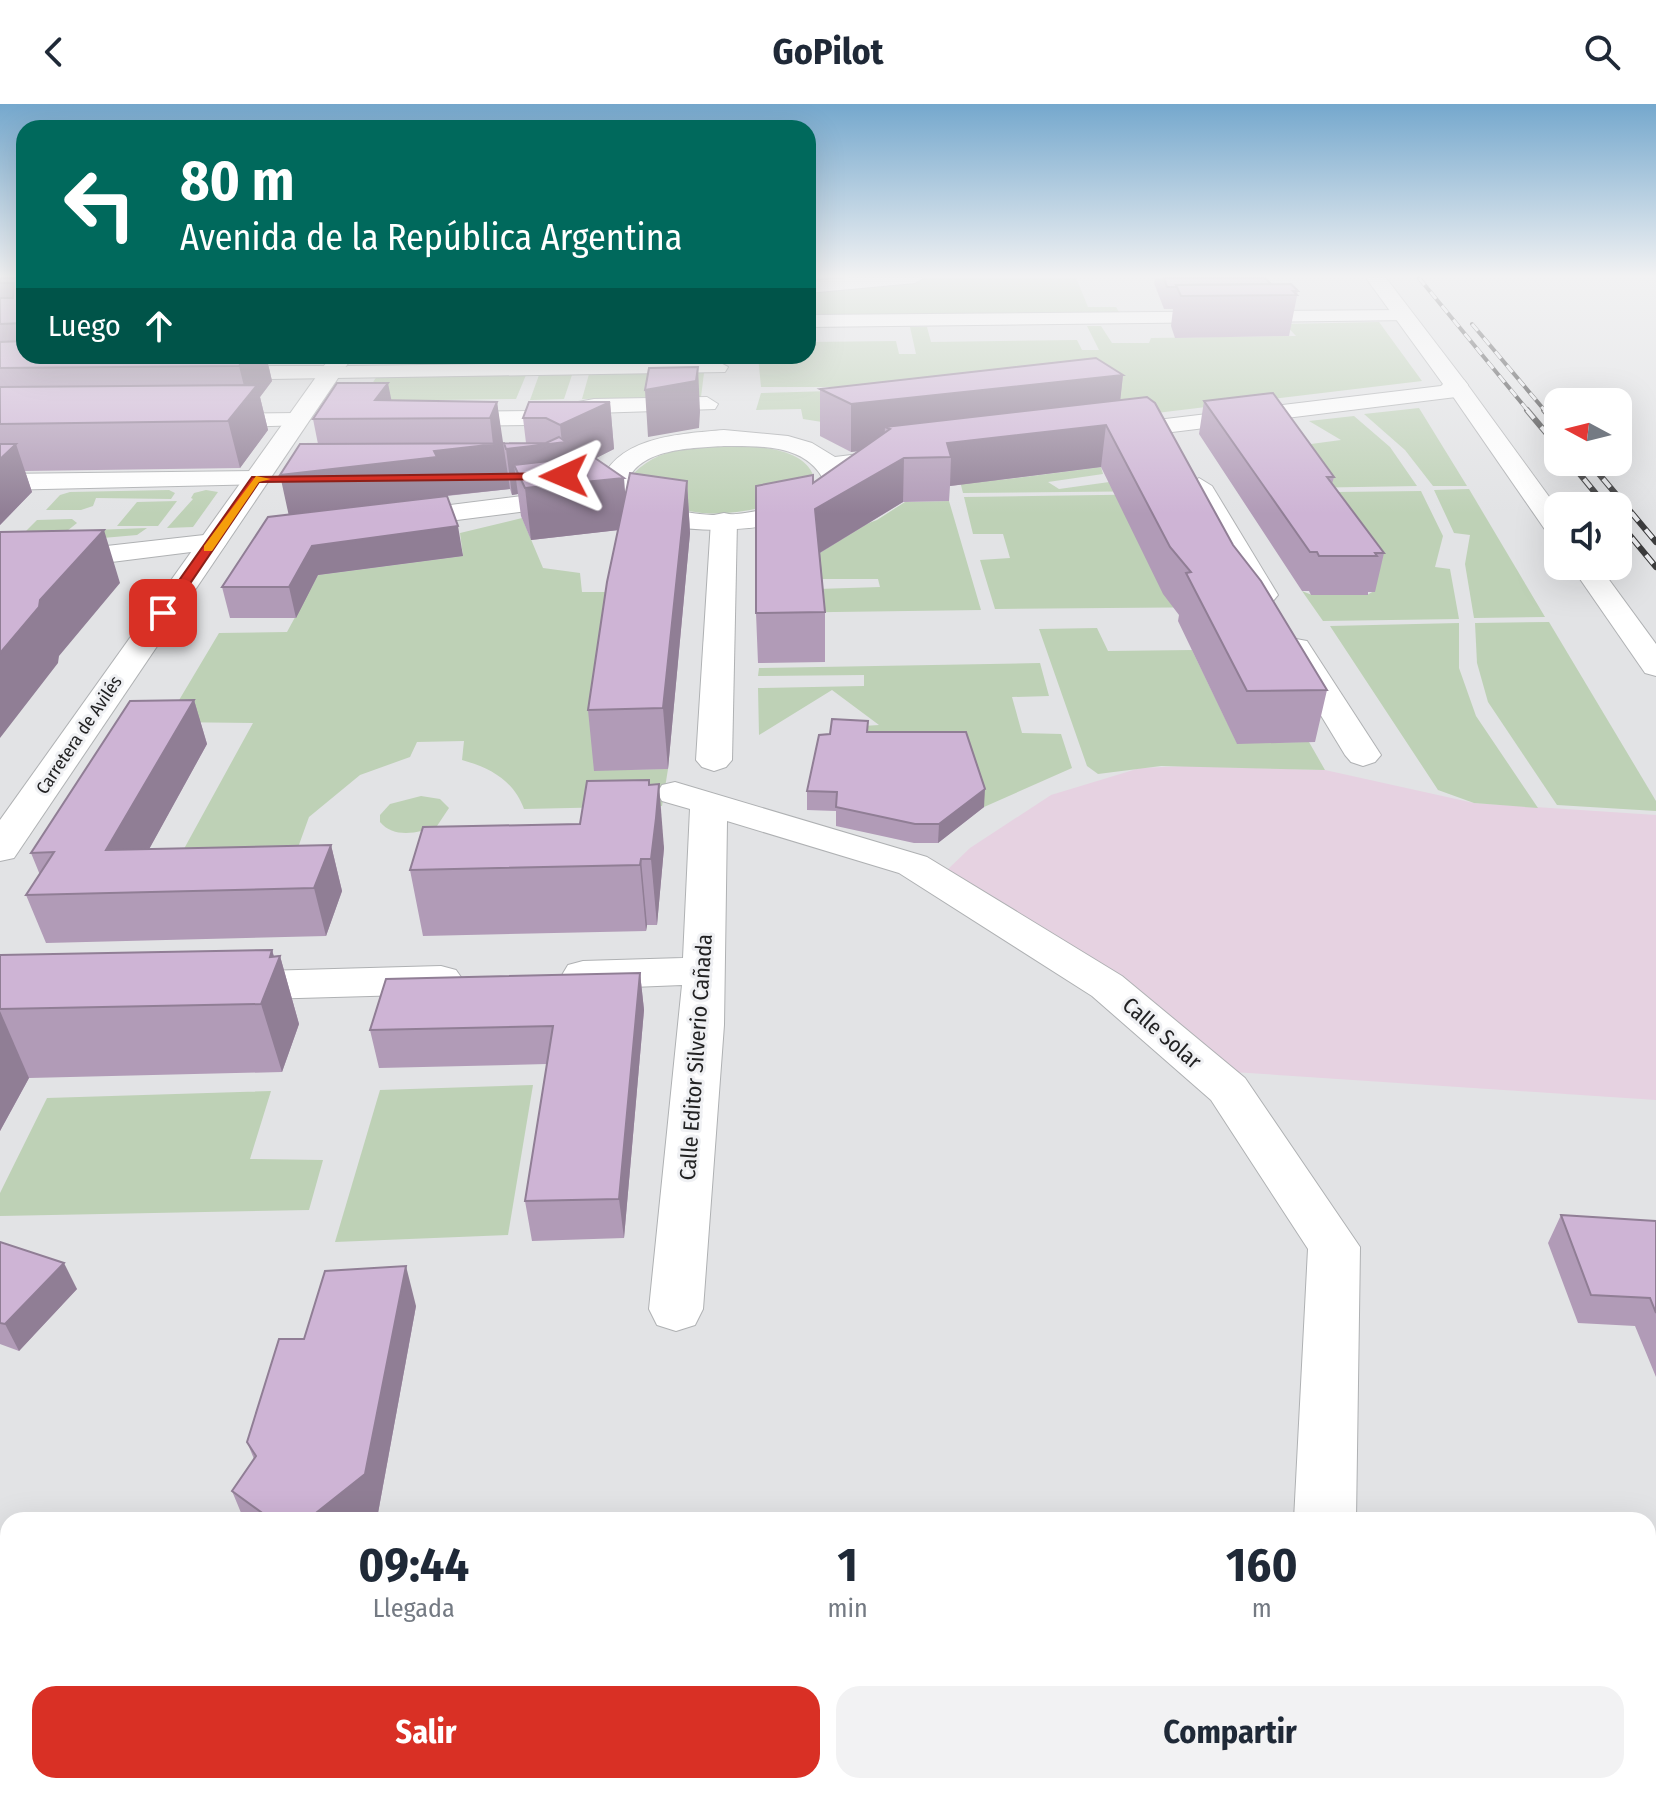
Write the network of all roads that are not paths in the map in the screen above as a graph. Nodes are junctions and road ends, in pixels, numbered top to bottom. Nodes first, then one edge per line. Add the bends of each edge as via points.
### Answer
1 (1435, 357) edge
2 (494, 364) edge
3 (725, 364) edge
4 (340, 366) edge
5 (190, 373) dead end
6 (1456, 385) junction
7 (707, 404) dead end
8 (531, 418) junction
9 (413, 419) edge
10 (313, 420) junction
11 (184, 421) edge
12 (1165, 426) junction
13 (1081, 436) edge
14 (724, 438) junction
15 (521, 444) edge
16 (922, 455) edge
17 (831, 465) junction
18 (536, 477) edge
19 (256, 479) junction
20 (286, 479) dead end
21 (0, 482) edge
22 (616, 484) junction
23 (1544, 508) edge
24 (724, 521) junction
25 (374, 522) edge
26 (249, 538) dead end
27 (213, 542) junction
28 (0, 567) edge
29 (1595, 580) edge
30 (1656, 666) edge
31 (1363, 755) dead end
32 (714, 760) dead end
33 (692, 799) joint
34 (0, 849) edge
35 (702, 971) junction
36 (536, 977) edge
37 (474, 979) edge
38 (195, 987) edge
39 (676, 1309) dead end
40 (1325, 1512) edge

1 - 6 street
2 - 4 street
3 - 14 street
4 - 5 street
4 - 10 street, Carretera de Avilés
6 - 12 street via 1432,395
6 - 23 street
7 - 8 street via 594,406
8 - 9 street
8 - 15 street
10 - 11 street
10 - 19 street, Carretera de Avilés
12 - 13 street
12 - 31 street
14 - 17 street via 790,444
14 - 22 street via 640,454 623,464
16 - 17 street
17 - 24 street via 836,478 814,502
18 - 22 street
19 - 20 street
19 - 21 street
19 - 27 street, Carretera de Avilés
22 - 24 street via 632,504 656,513
22 - 25 street
24 - 32 street
26 - 27 street
27 - 28 street
27 - 34 street, Carretera de Avilés
29 - 30 street
33 - 35 street, Calle Editor Silverio Cañada
33 - 40 street, Calle Solar via 913,865 1107,986 1228,1089 1334,1247
35 - 36 street
35 - 39 street, Calle Editor Silverio Cañada via 702,1025
37 - 38 street

